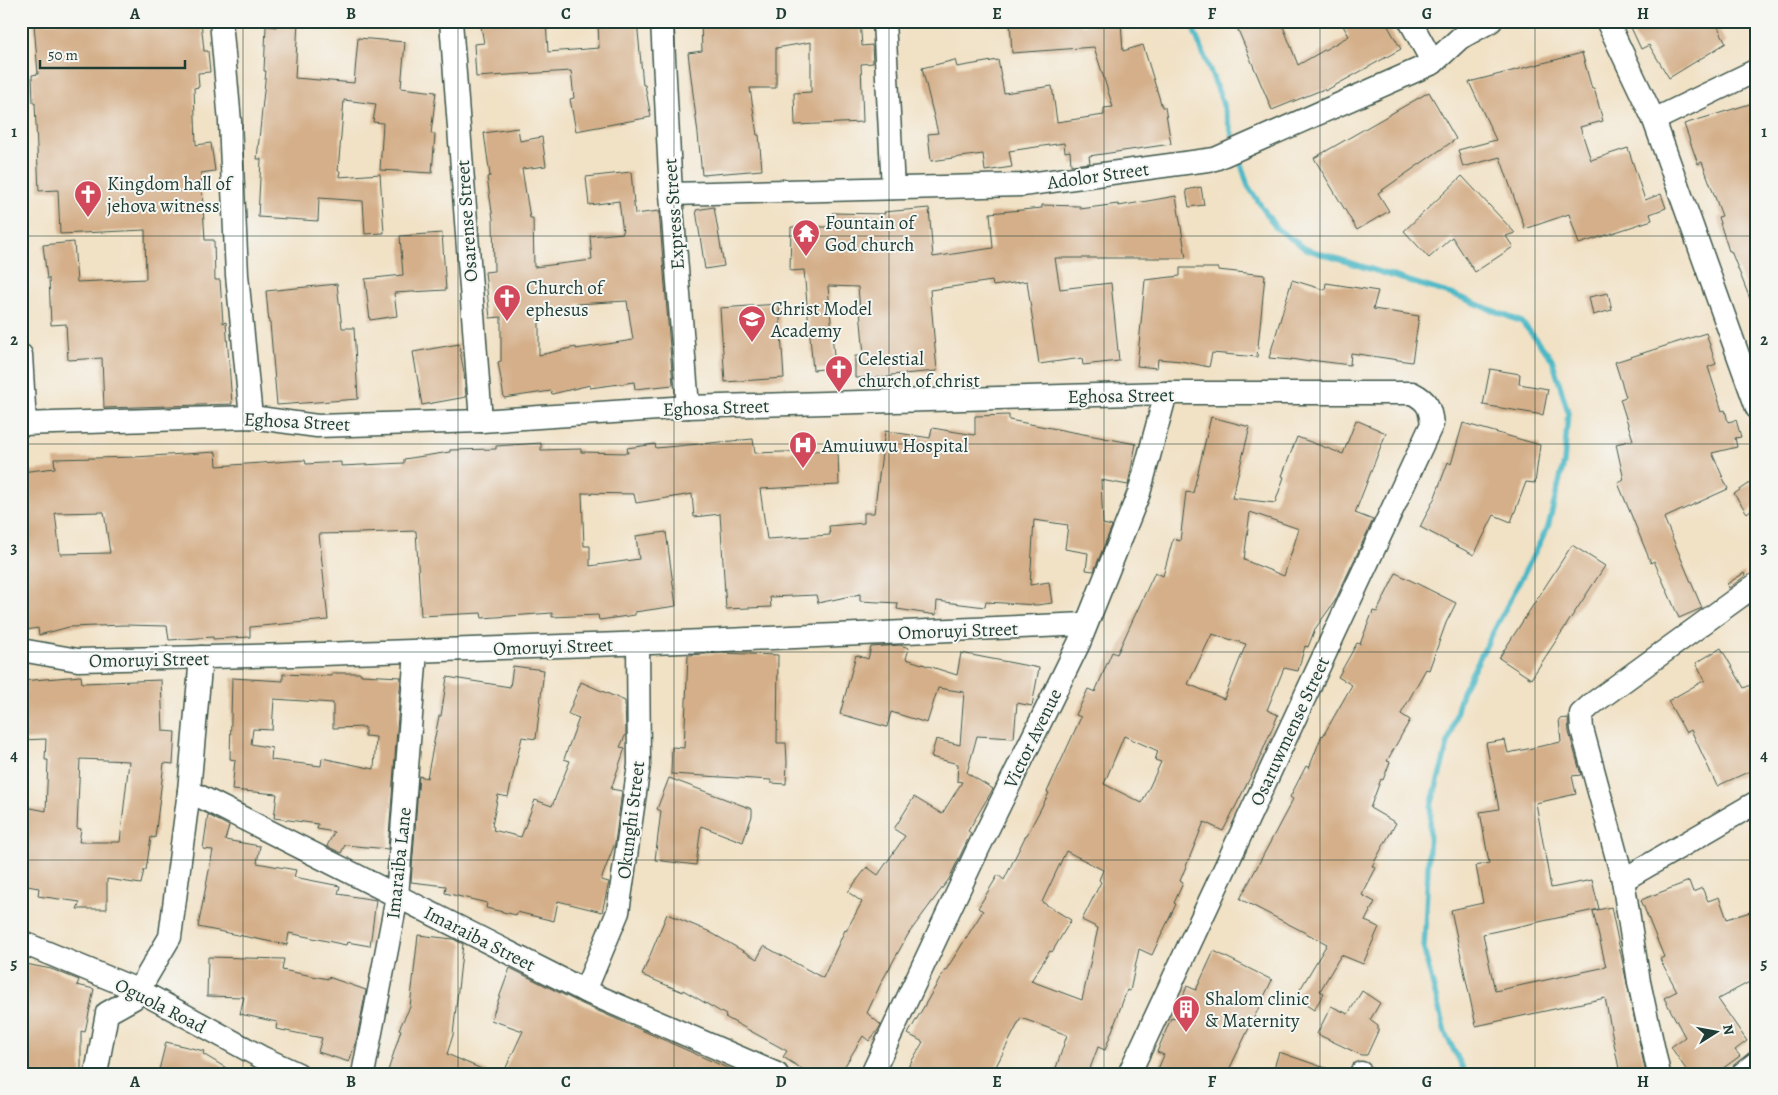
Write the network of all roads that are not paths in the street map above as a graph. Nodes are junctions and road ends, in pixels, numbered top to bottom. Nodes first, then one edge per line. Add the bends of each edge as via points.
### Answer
1 (221, 21) edge
2 (451, 21) edge
3 (662, 21) edge
4 (884, 21) edge
5 (1410, 21) edge
6 (1492, 21) edge
7 (1607, 21) edge
8 (1433, 63) junction
9 (1757, 70) edge
10 (1654, 120) junction
11 (893, 188) junction
12 (671, 194) junction
13 (21, 355) edge
14 (1166, 393) junction
15 (1412, 394) joint
16 (688, 407) junction
17 (1757, 408) edge
18 (251, 417) junction
19 (481, 421) junction
20 (23, 424) edge
21 (1757, 584) edge
22 (1086, 624) junction
23 (638, 643) junction
24 (21, 650) edge
25 (416, 651) junction
26 (201, 657) junction
27 (189, 791) junction
28 (1757, 802) edge
29 (1623, 880) junction
30 (397, 897) junction
31 (21, 942) edge
32 (140, 991) junction
33 (584, 991) junction
34 (1757, 1062) edge
35 (96, 1074) edge
36 (298, 1074) edge
37 (363, 1074) edge
38 (777, 1074) edge
39 (872, 1074) edge
40 (1129, 1074) edge
41 (1659, 1074) edge
42 (1742, 1074) edge

1 - 18 street
2 - 19 street, Osarense Street
3 - 12 street, Express Street
4 - 11 street
5 - 8 street
6 - 8 street, Adolor Street via 1460,38
7 - 10 street
8 - 11 street, Adolor Street via 1215,159 1022,185
9 - 10 street
10 - 17 street
11 - 12 street, Adolor Street
12 - 16 street, Express Street
13 - 20 street
14 - 15 street, Eghosa Street
14 - 16 street, Eghosa Street
14 - 22 street, Victor Avenue via 1139,493
15 - 40 street, Osaruwmense Street via 1424,399 1431,412 1432,424
16 - 19 street, Eghosa Street
18 - 19 street, Eghosa Street via 317,426
18 - 20 street, Eghosa Street
21 - 29 street via 1581,714 1582,729
22 - 23 street, Omoruyi Street
22 - 39 street, Victor Avenue
23 - 25 street, Omoruyi Street
23 - 33 street, Okunghi Street via 639,764 618,912
24 - 26 street, Omoruyi Street via 78,660
25 - 26 street, Omoruyi Street
25 - 30 street, Imaraiba Lane
26 - 27 street
27 - 30 street, Imaraiba Street
27 - 32 street via 170,937
28 - 29 street
29 - 41 street via 1639,982
30 - 33 street, Imaraiba Street
30 - 37 street, Imaraiba Lane
31 - 32 street, Oguola Road
32 - 35 street via 107,1013
32 - 36 street, Oguola Road
33 - 38 street, Imaraiba Street
34 - 42 street

